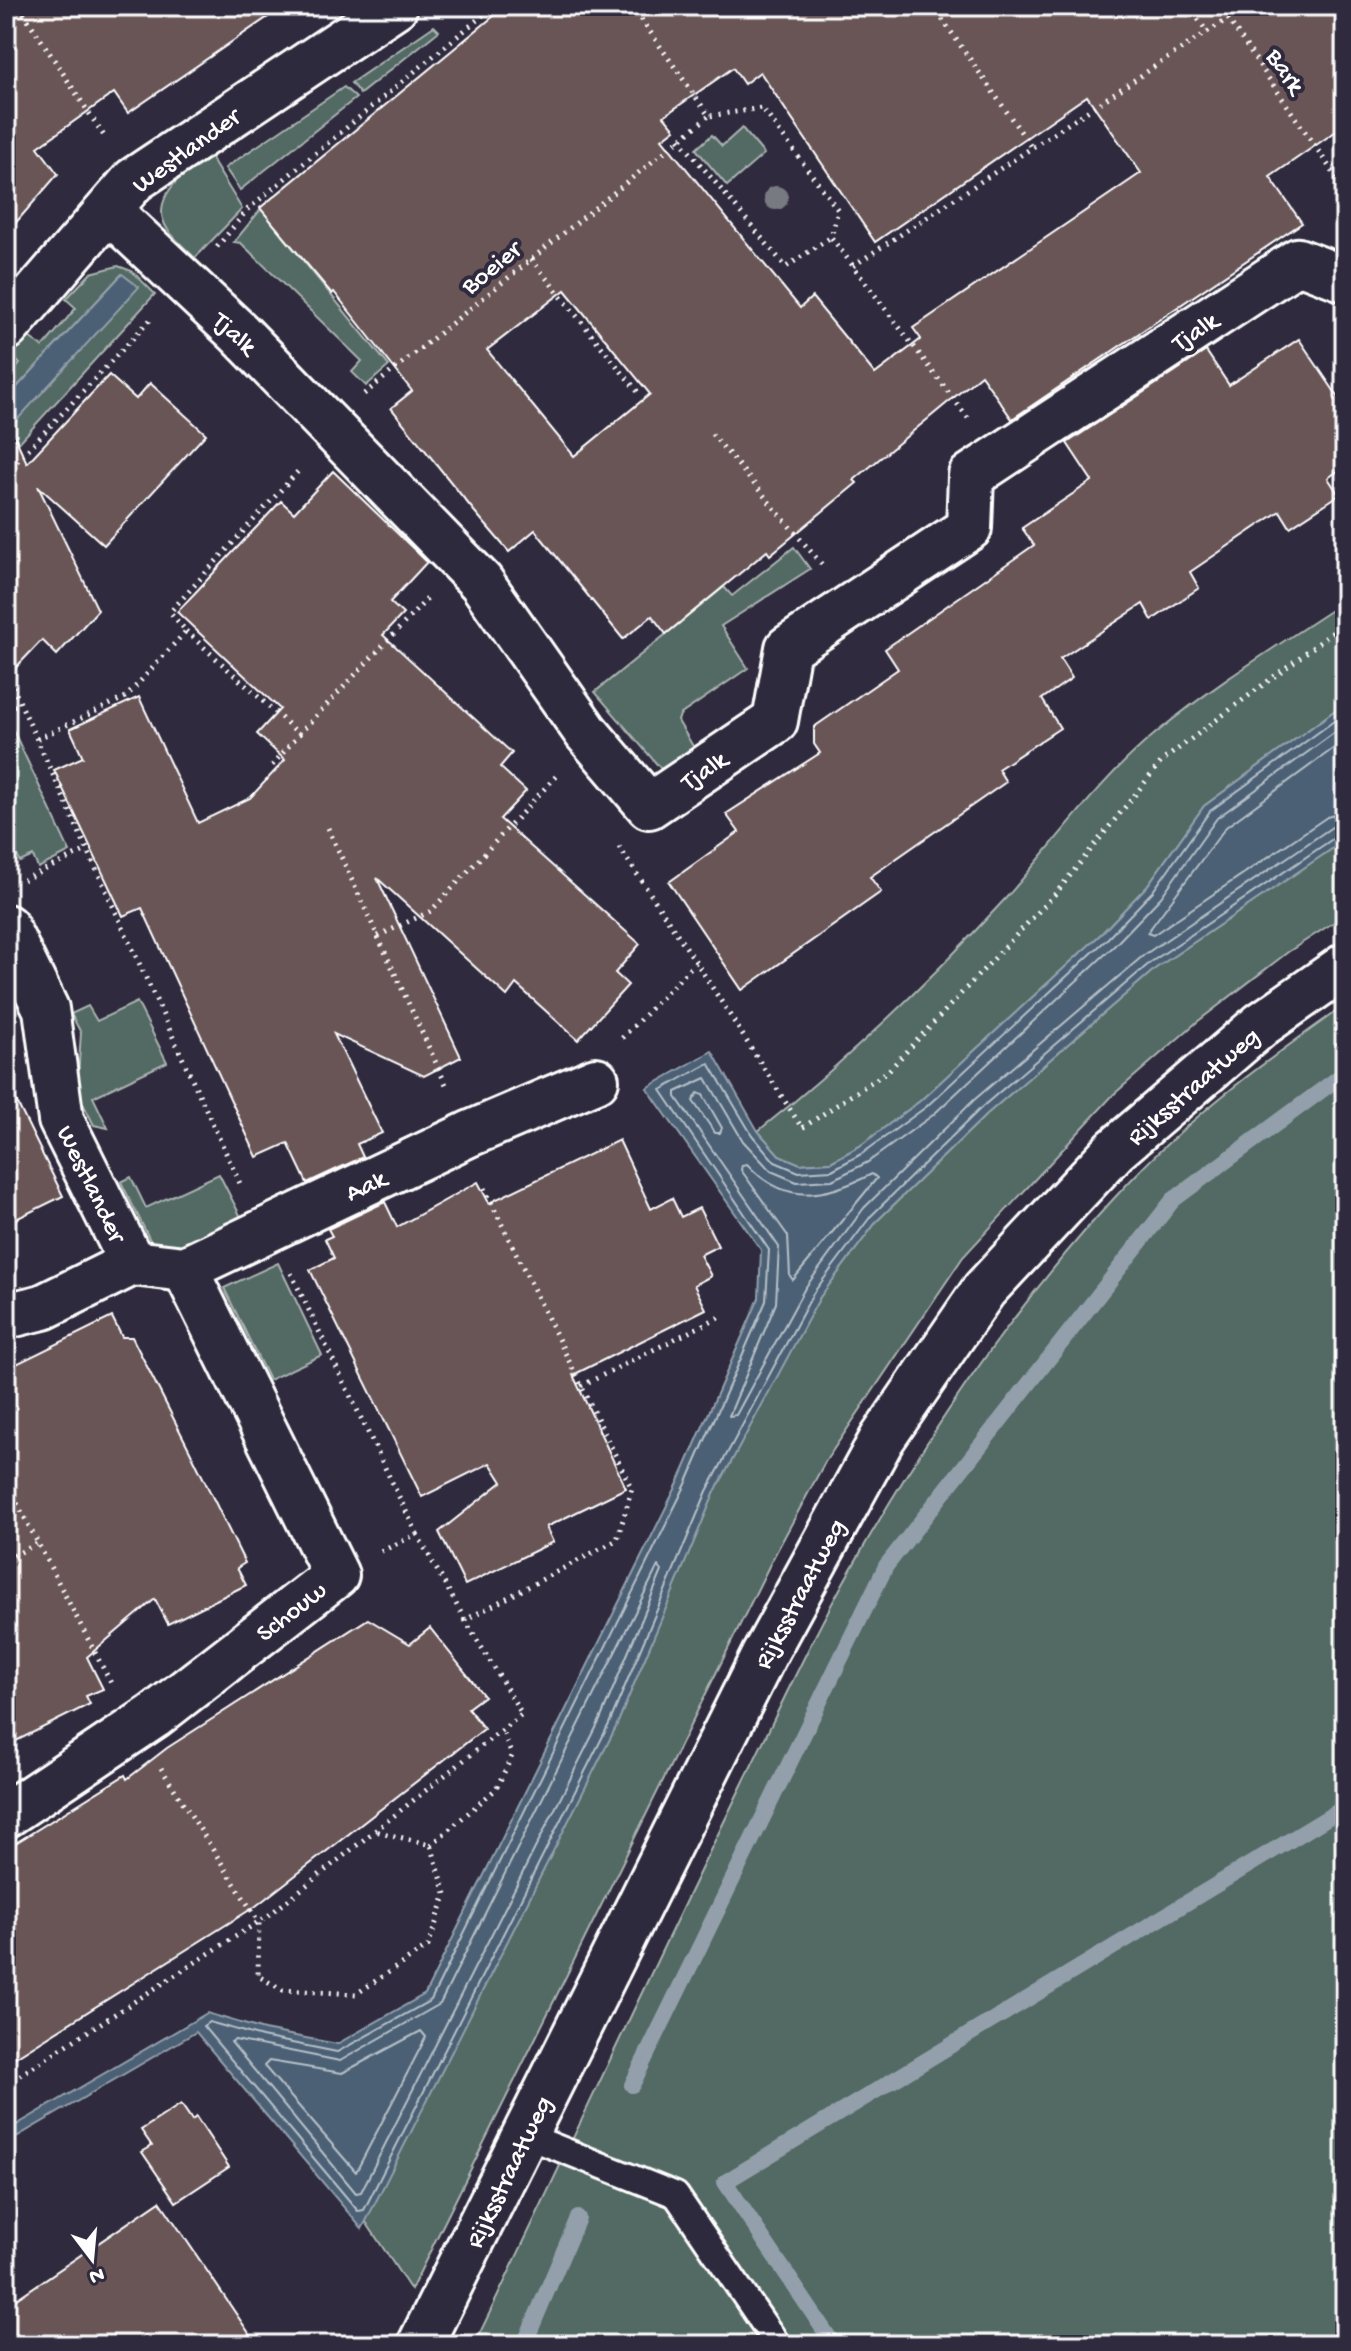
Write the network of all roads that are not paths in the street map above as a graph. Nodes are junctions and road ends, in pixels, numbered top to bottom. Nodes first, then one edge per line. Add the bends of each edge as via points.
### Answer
1 (395, 6) edge
2 (122, 196) junction
3 (1345, 279) edge
4 (6, 328) edge
5 (6, 927) edge
6 (1345, 966) edge
7 (596, 1080) road end
8 (132, 1263) junction
9 (185, 1269) junction
10 (6, 1316) edge
11 (6, 1815) edge
12 (525, 2135) junction
13 (420, 2345) edge
14 (778, 2345) edge

1 - 2 street, Westlander
2 - 3 street, Tjalk via 185,283 481,582 591,738 649,806 775,721 788,648 969,528 971,476 1298,261
2 - 4 street, Westlander
5 - 8 street, Westlander via 46,1009 61,1120
6 - 12 street, Rijksstraatweg via 1262,1024 1115,1150 984,1290 882,1439 764,1655
7 - 9 street, Aak
8 - 9 street
8 - 10 street, Westlander via 43,1307
9 - 11 street, Schouw via 336,1575 135,1728
12 - 13 street, Rijksstraatweg
12 - 14 lane via 676,2195

